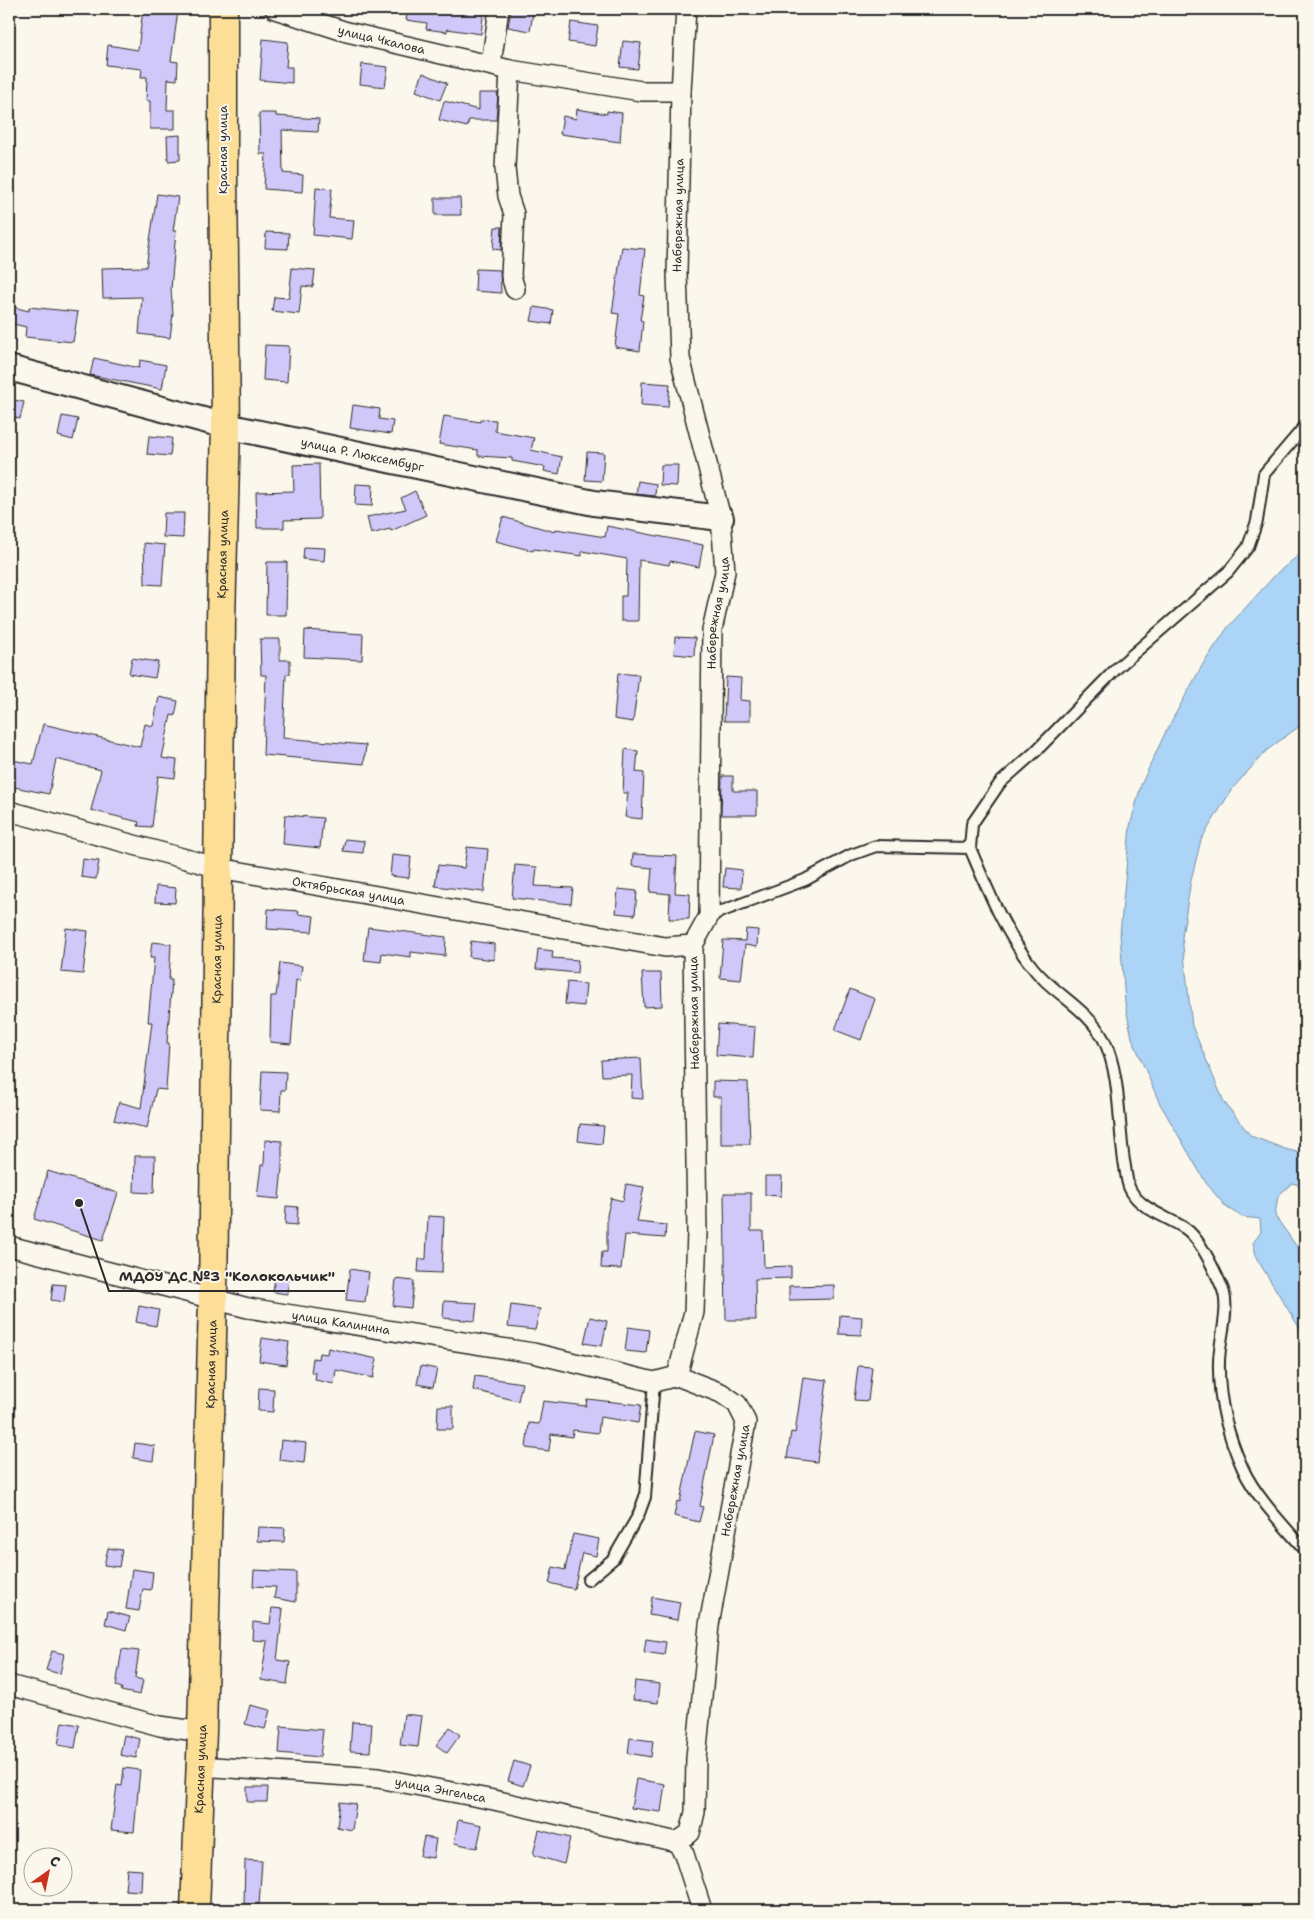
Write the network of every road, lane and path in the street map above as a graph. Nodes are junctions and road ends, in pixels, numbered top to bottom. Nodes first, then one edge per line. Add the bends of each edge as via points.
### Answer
1 (223, 9) edge
2 (275, 9) edge
3 (500, 9) edge
4 (686, 9) edge
5 (491, 64) junction
6 (510, 70) junction
7 (681, 91) junction
8 (515, 289) dead end
9 (9, 368) edge
10 (226, 426) junction
11 (1305, 426) edge
12 (721, 518) junction
13 (9, 811) edge
14 (970, 848) junction
15 (218, 868) junction
16 (710, 916) junction
17 (693, 945) junction
18 (9, 1246) edge
19 (213, 1299) junction
20 (677, 1376) junction
21 (654, 1382) junction
22 (1305, 1550) edge
23 (588, 1580) dead end
24 (9, 1685) edge
25 (202, 1732) junction
26 (200, 1766) junction
27 (677, 1842) junction
28 (195, 1910) edge
29 (702, 1910) edge

1 - 10 main road, Красная улица
2 - 5 street, улица Чкалова via 348,32
3 - 5 street
4 - 7 street, Набережная улица
5 - 6 street, улица Чкалова
6 - 7 street, улица Чкалова via 641,91
6 - 8 street via 505,168 514,214 511,276
7 - 12 street, Набережная улица via 677,273 680,358
9 - 10 street, улица Р. Люксембург
10 - 12 street, улица Р. Люксембург via 594,502
10 - 15 main road, Красная улица
11 - 14 lane via 1264,474 1257,521 1248,547 1228,572 1116,668 1035,752 1000,783 972,824
12 - 16 street, Набережная улица via 725,572 712,630
13 - 15 street, Октябрьская улица
14 - 16 lane via 876,846 851,854 805,880
14 - 22 lane via 996,912 1031,966 1089,1017 1104,1041 1114,1076 1129,1189 1144,1205 1188,1230 1222,1288 1225,1325 1219,1359 1219,1386 1225,1416 1243,1470 1271,1511
15 - 17 street, Октябрьская улица via 665,947
15 - 19 main road, Красная улица
16 - 17 street, Набережная улица
17 - 20 street, Набережная улица via 695,1302
18 - 19 street, улица Калинина
19 - 21 street, улица Калинина via 248,1308 534,1353
19 - 25 main road, Красная улица
20 - 21 street, улица Калинина
20 - 27 street, Набережная улица via 737,1404 746,1422 709,1625 696,1758 695,1812 690,1833
21 - 23 lane via 645,1497 613,1559
24 - 25 street via 160,1726
25 - 26 main road, Красная улица
26 - 27 street, улица Энгельса via 378,1778 494,1800
26 - 28 main road, Красная улица
27 - 29 street

